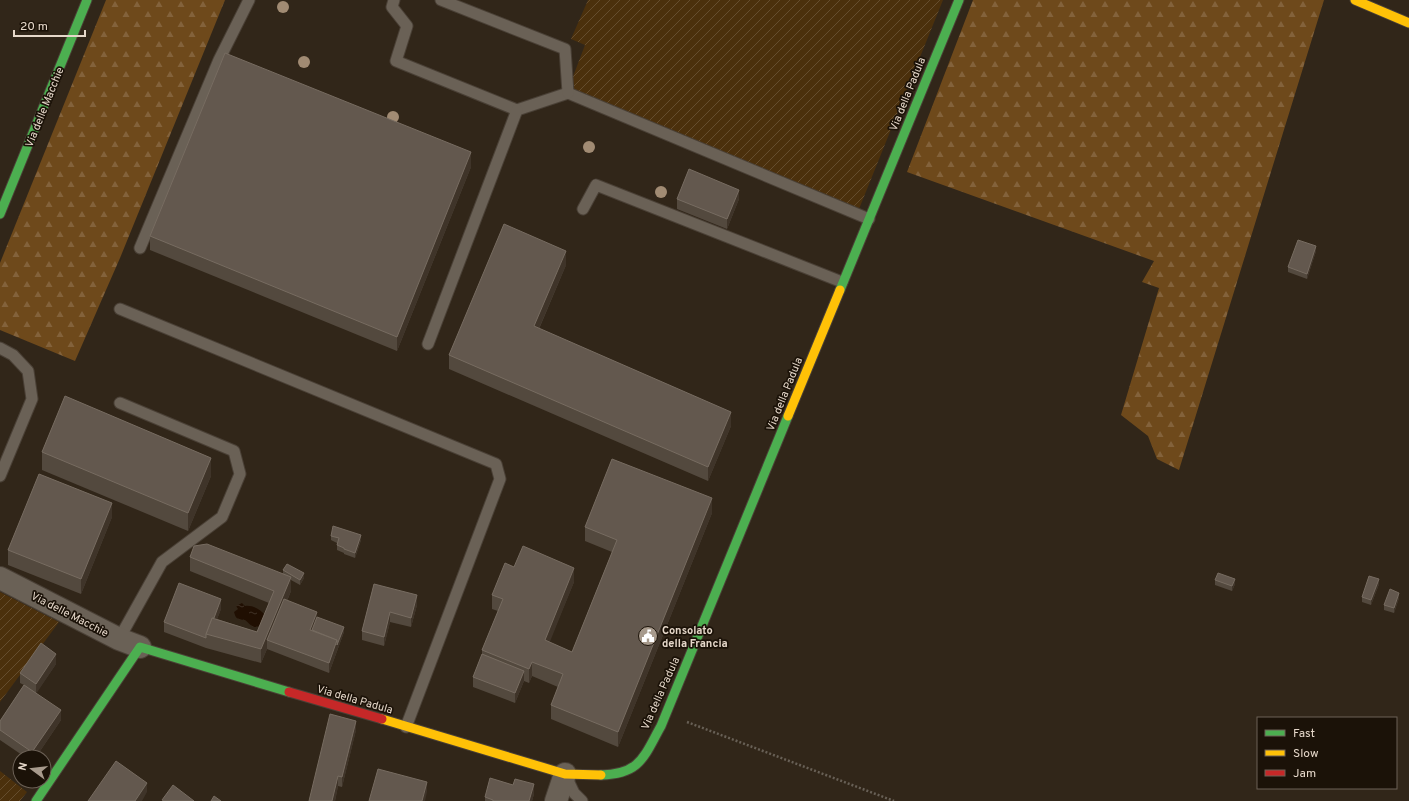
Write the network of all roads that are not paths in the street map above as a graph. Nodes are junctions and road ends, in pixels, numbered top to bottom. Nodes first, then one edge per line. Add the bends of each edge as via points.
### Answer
1 (87, 0) edge
2 (249, 0) edge
3 (394, 0) edge
4 (441, 0) edge
5 (958, 0) edge
6 (1355, 0) edge
7 (1409, 23) edge
8 (568, 93) junction
9 (517, 110) junction
10 (583, 208) dead end
11 (0, 214) edge
12 (869, 220) junction
13 (140, 248) dead end
14 (842, 282) junction
15 (120, 309) dead end
16 (428, 344) dead end
17 (0, 348) edge
18 (120, 403) dead end
19 (0, 476) edge
20 (0, 578) edge
21 (119, 640) junction
22 (140, 647) junction
23 (406, 727) junction
24 (565, 774) junction
25 (36, 801) edge
26 (556, 801) edge
27 (582, 801) edge

1 - 11 street, Via delle Macchie
2 - 13 lane via 219,60
3 - 9 lane via 392,7 407,26 396,61
4 - 8 lane via 565,49
5 - 12 street, Via della Padula
6 - 7 street
8 - 9 lane
8 - 12 lane
9 - 16 lane
10 - 14 lane via 596,185
12 - 14 street, Via della Padula
14 - 24 street, Via della Padula via 661,726 639,763 632,769 611,774
15 - 23 lane via 496,464 500,479
17 - 19 lane via 13,355 28,371 32,399
18 - 21 lane via 234,451 240,474 222,517 162,562
20 - 21 street, Via delle Macchie
21 - 22 street, Via delle Macchie
22 - 23 street, Via della Padula
22 - 25 street
23 - 24 street, Via della Padula
24 - 26 street
24 - 27 lane via 574,793

